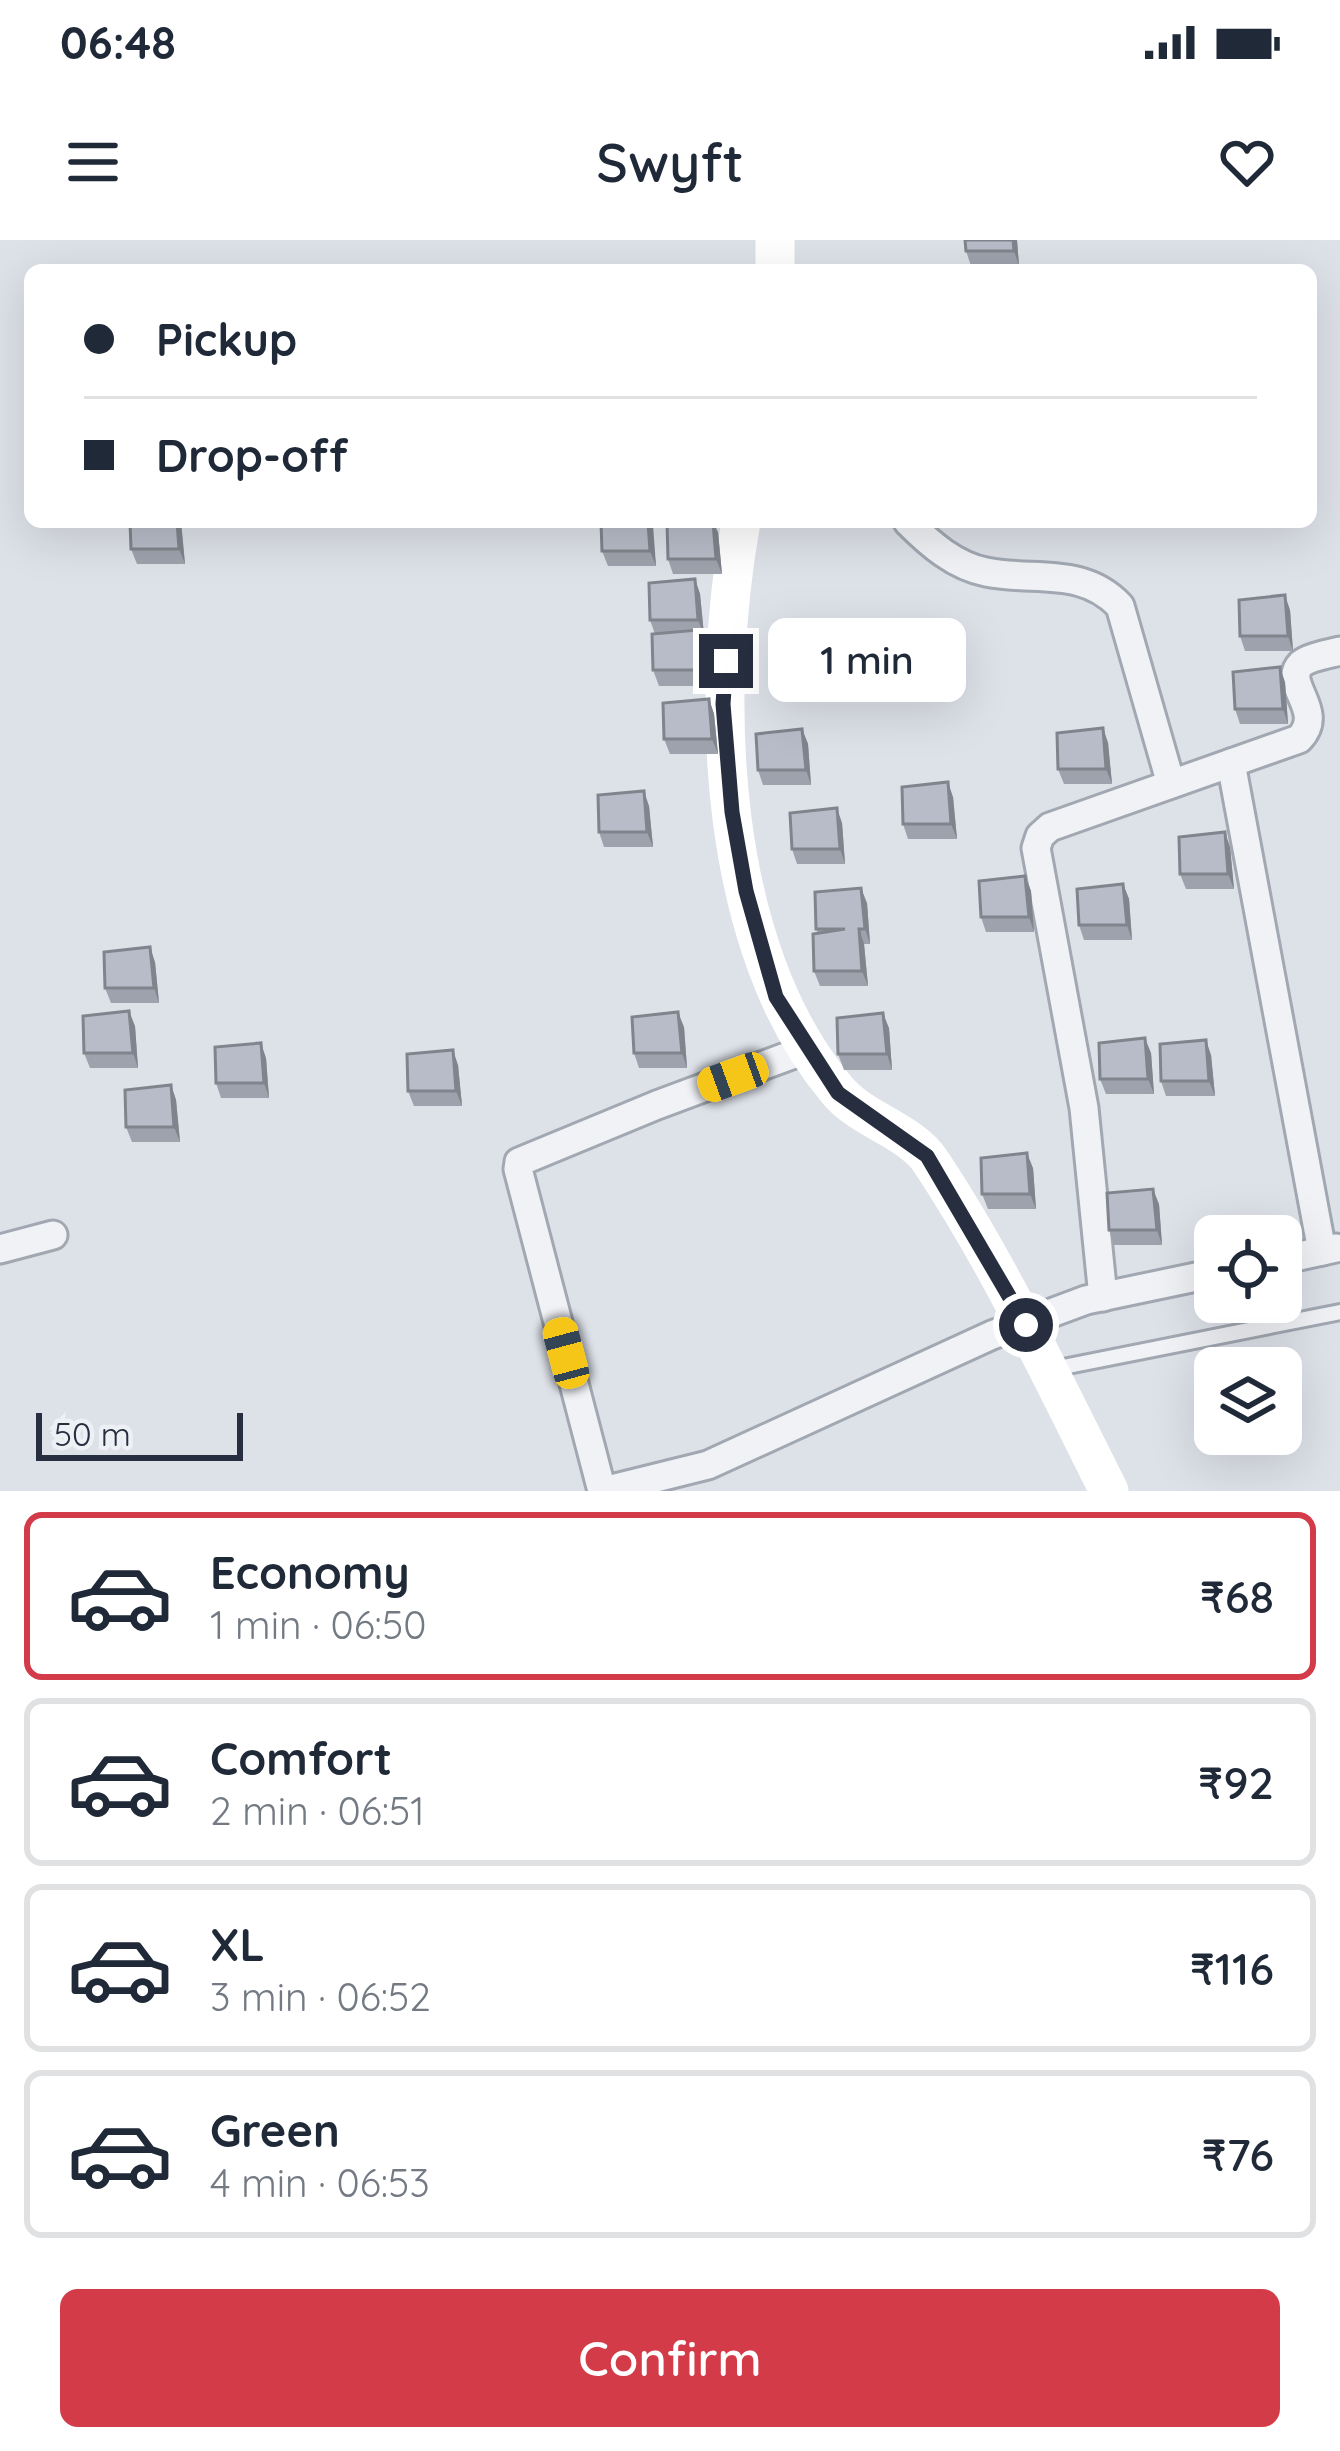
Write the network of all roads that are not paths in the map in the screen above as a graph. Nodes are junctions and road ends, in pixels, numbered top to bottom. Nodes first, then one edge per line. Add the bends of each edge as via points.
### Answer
1 (740, 528) edge
2 (914, 528) edge
3 (1340, 651) edge
4 (1231, 763) junction
5 (1172, 784) junction
6 (810, 1048) junction
7 (53, 1234) dead end
8 (0, 1249) edge
9 (1331, 1249) edge
10 (1194, 1278) edge
11 (1103, 1297) junction
12 (1340, 1312) edge
13 (1026, 1325) junction
14 (1048, 1370) junction
15 (602, 1491) edge
16 (1109, 1491) edge

1 - 6 street via 723,704 732,812 776,997
2 - 5 street via 971,567 1061,576 1112,598
3 - 4 street via 1297,669 1308,730
4 - 5 street
4 - 9 street
5 - 11 street via 1050,827 1036,848 1084,1108
6 - 13 street via 838,1093 927,1156
6 - 15 street via 519,1162
7 - 8 street
10 - 11 street
11 - 13 street
12 - 14 lane
13 - 14 street
13 - 15 street via 708,1465
14 - 16 street

